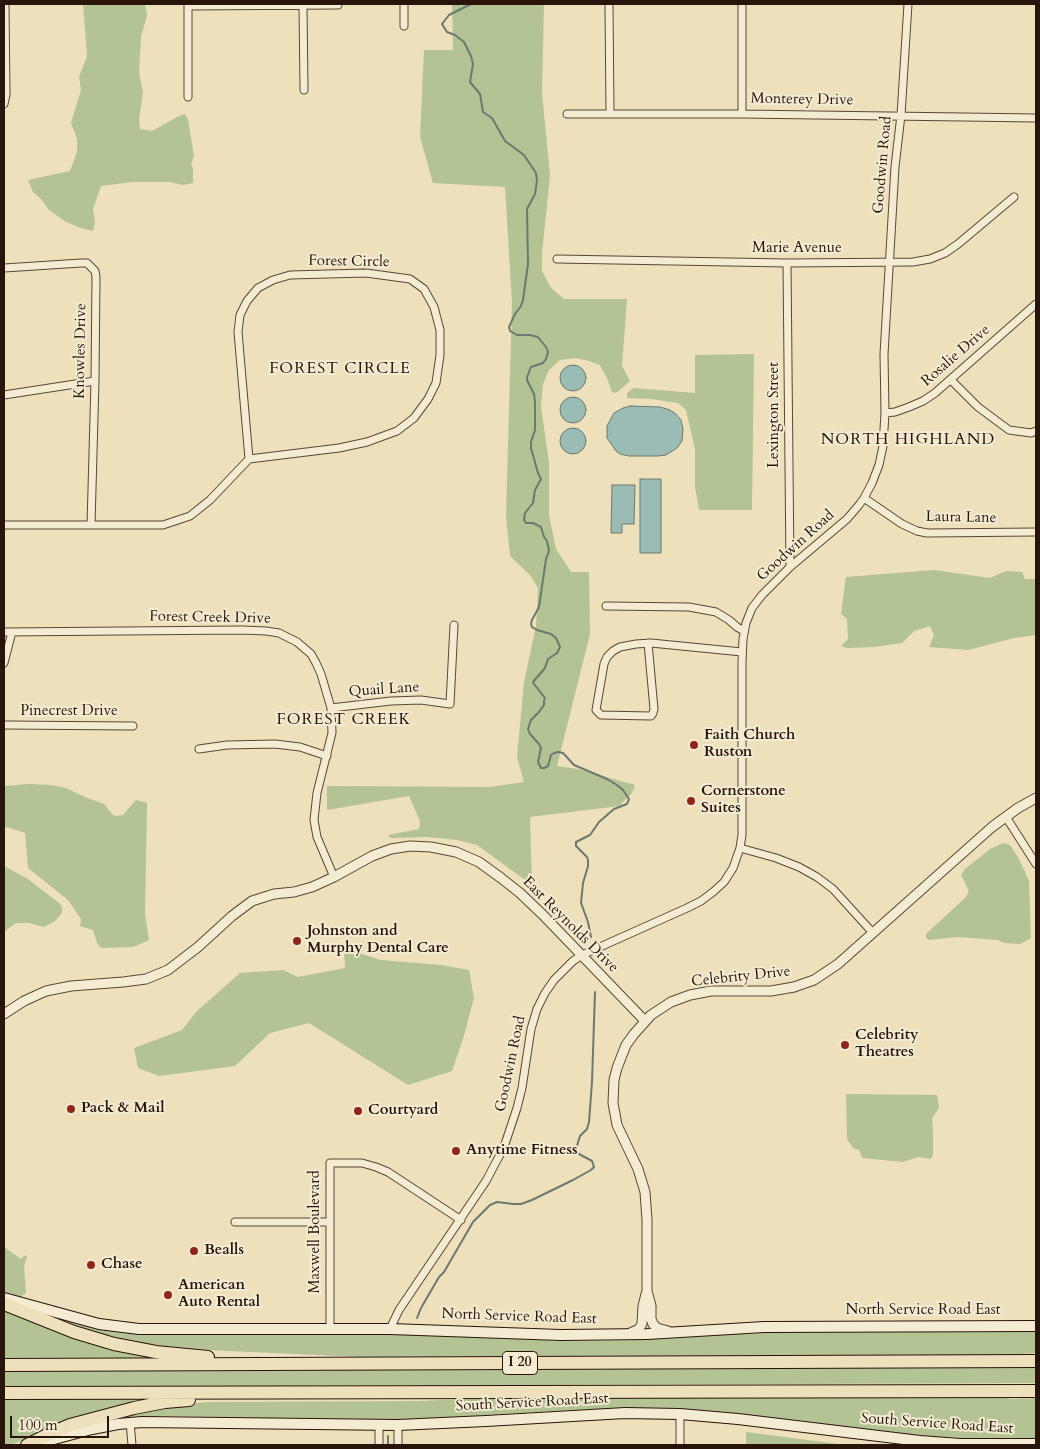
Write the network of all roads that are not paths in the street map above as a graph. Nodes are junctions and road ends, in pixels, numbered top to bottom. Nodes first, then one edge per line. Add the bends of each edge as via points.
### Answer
1 (5, 4) edge
2 (303, 4) edge
3 (404, 4) edge
4 (609, 4) edge
5 (742, 4) edge
6 (908, 4) edge
7 (188, 5) edge
8 (338, 5) edge
9 (404, 26) dead end
10 (304, 90) dead end
11 (188, 97) dead end
12 (4, 104) edge
13 (567, 114) dead end
14 (610, 114) junction
15 (742, 114) junction
16 (901, 115) junction
17 (1036, 118) edge
18 (1014, 196) dead end
19 (558, 259) dead end
20 (889, 262) junction
21 (787, 263) junction
22 (4, 268) edge
23 (1036, 304) edge
24 (951, 380) junction
25 (95, 381) junction
26 (4, 395) edge
27 (885, 413) junction
28 (1036, 431) edge
29 (249, 459) junction
30 (864, 498) junction
31 (4, 525) edge
32 (92, 525) junction
33 (1036, 532) edge
34 (790, 568) junction
35 (606, 606) dead end
36 (454, 625) dead end
37 (744, 631) junction
38 (4, 632) edge
39 (12, 632) junction
40 (648, 644) junction
41 (742, 652) junction
42 (4, 663) edge
43 (331, 708) junction
44 (4, 725) edge
45 (133, 726) dead end
46 (199, 749) dead end
47 (327, 756) junction
48 (1036, 798) edge
49 (1006, 817) junction
50 (740, 848) junction
51 (1036, 864) edge
52 (334, 877) junction
53 (873, 933) junction
54 (582, 955) junction
55 (4, 1014) edge
56 (646, 1021) junction
57 (461, 1220) junction
58 (235, 1222) dead end
59 (330, 1222) junction
60 (647, 1291) junction
61 (4, 1298) edge
62 (4, 1304) edge
63 (1036, 1326) edge
64 (330, 1328) junction
65 (390, 1328) junction
66 (675, 1332) junction
67 (622, 1334) junction
68 (1036, 1361) edge
69 (295, 1364) junction
70 (4, 1365) edge
71 (1036, 1391) edge
72 (266, 1392) junction
73 (4, 1393) edge
74 (680, 1414) junction
75 (130, 1422) junction
76 (398, 1424) junction
77 (379, 1425) junction
78 (920, 1443) edge
79 (1036, 1444) edge
80 (28, 1445) edge
81 (132, 1445) edge
82 (379, 1445) edge
83 (398, 1445) edge
84 (680, 1445) edge

1 - 12 street
2 - 7 street
2 - 8 street
2 - 10 street
3 - 9 street
4 - 14 street
5 - 15 street
6 - 16 street, Goodwin Road
7 - 11 street
13 - 14 street, Monterey Drive
14 - 15 street, Monterey Drive
15 - 16 street, Monterey Drive
16 - 17 street, Monterey Drive
16 - 20 street, Goodwin Road
18 - 20 street, Marie Avenue via 946,253 913,262
19 - 21 street, Marie Avenue
20 - 21 street, Marie Avenue
20 - 27 street, Goodwin Road via 884,354
21 - 34 street, Lexington Street
22 - 25 street, Knowles Drive via 81,263 91,266 96,277
23 - 24 street, Rosalie Drive
24 - 27 street, Rosalie Drive via 923,402
24 - 28 street via 997,423 1009,430
25 - 26 street
25 - 32 street, Knowles Drive
27 - 30 street, Goodwin Road via 879,465
29 - 29 street, Forest Circle via 367,442 397,431 414,418 436,384 440,355 440,330 434,307 424,290 410,279 366,273 290,275 258,288 240,315 238,332
29 - 32 street via 190,516 163,525
30 - 33 street, Laura Lane via 902,524 922,532
30 - 34 street, Goodwin Road via 847,519
31 - 32 street
34 - 37 street, Goodwin Road via 752,608
35 - 37 street via 689,607 716,612
36 - 43 street, Quail Lane via 450,704 421,700 391,701
37 - 41 street, Goodwin Road
38 - 39 street, Forest Creek Drive
39 - 42 street
39 - 43 street, Forest Creek Drive via 266,631 286,636 311,654
40 - 40 street via 620,647 607,657 597,700 596,710 600,715 651,716 654,709
40 - 41 street
41 - 50 street, Goodwin Road via 743,822
43 - 47 street, Forest Creek Drive via 332,733
44 - 45 street, Pinecrest Drive
46 - 47 street via 275,744 300,746
47 - 52 street, Forest Creek Drive via 314,820 319,844
48 - 49 street, Celebrity Drive
49 - 51 street
49 - 53 street, Celebrity Drive
50 - 53 street via 776,858 817,877 833,889
50 - 54 street, Goodwin Road via 724,882 701,901
52 - 54 street, East Reynolds Drive via 391,849 410,846 456,852 479,862 520,893
52 - 55 street, East Reynolds Drive via 312,887 252,901 168,970 146,979 71,986 46,992
53 - 56 street, Celebrity Drive via 814,980 770,991 710,991 690,995 671,1002
54 - 56 street, East Reynolds Drive
54 - 57 street, Goodwin Road via 554,980 536,1009 522,1088 504,1147
56 - 60 street, Celebrity Drive via 626,1045 617,1068 613,1092 617,1125 645,1192
57 - 59 street, Maxwell Boulevard via 388,1172 362,1163 330,1163
57 - 65 street, Goodwin Road
58 - 59 street
59 - 64 street, Maxwell Boulevard
60 - 66 street via 653,1324
60 - 67 street via 641,1326 637,1331
61 - 64 main road, North Service Road East via 100,1324 139,1329
62 - 69 highway via 114,1344 156,1352
63 - 66 main road, North Service Road East via 764,1327
64 - 65 main road, North Service Road East
65 - 67 main road, North Service Road East via 561,1335
66 - 67 main road, North Service Road East
68 - 69 highway, I 20
69 - 70 highway, I 20
71 - 72 highway, I 20
72 - 73 highway, I 20
72 - 80 highway via 134,1408 70,1425
74 - 76 main road, South Service Road East via 598,1414
74 - 78 main road, South Service Road East
74 - 84 street
75 - 77 main road, South Service Road East
75 - 80 main road, South Service Road East
75 - 81 street
76 - 77 main road, South Service Road East
76 - 83 street
77 - 82 street
78 - 79 main road, South Service Road East

